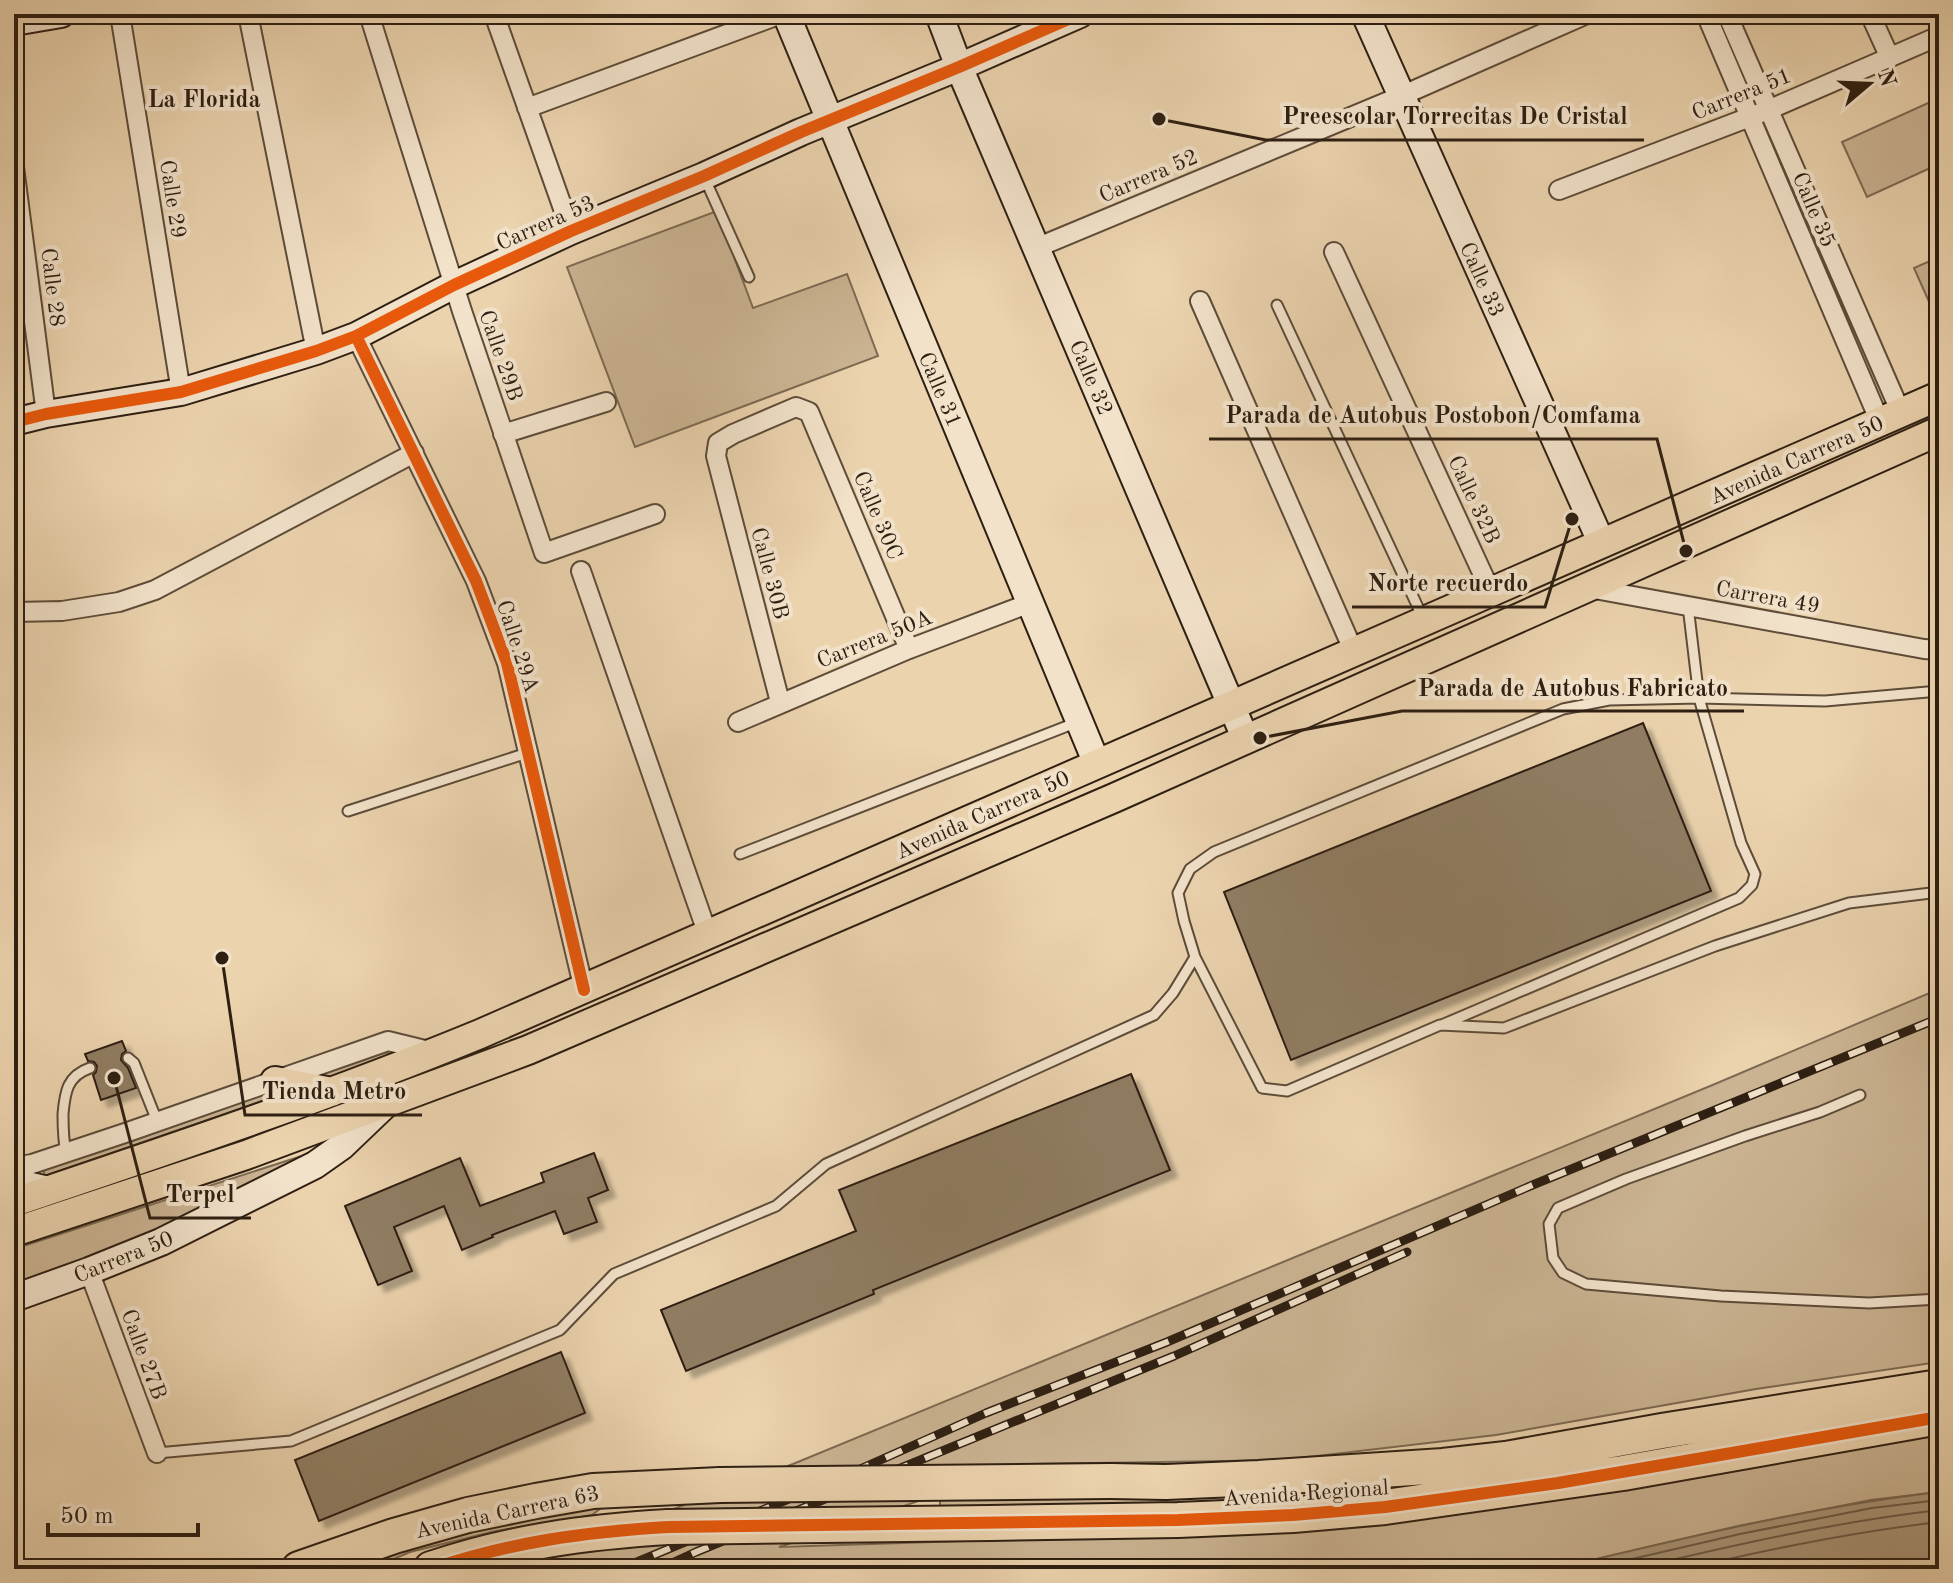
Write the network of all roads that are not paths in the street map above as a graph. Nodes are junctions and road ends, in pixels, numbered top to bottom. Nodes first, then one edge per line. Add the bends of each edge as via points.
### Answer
1 (61, 14) edge
2 (120, 14) edge
3 (248, 14) edge
4 (369, 14) edge
5 (783, 14) edge
6 (939, 14) edge
7 (1080, 14) edge
8 (1365, 14) edge
9 (1587, 14) edge
10 (1706, 14) edge
11 (1727, 14) edge
12 (1870, 14) edge
13 (496, 15) edge
14 (744, 20) edge
15 (14, 22) edge
16 (1939, 36) edge
17 (1890, 58) junction
18 (959, 67) junction
19 (1401, 96) junction
20 (527, 108) junction
21 (1768, 110) junction
22 (1750, 116) junction
23 (829, 121) junction
24 (14, 167) edge
25 (704, 176) junction
26 (1559, 190) dead end
27 (571, 231) junction
28 (1036, 248) junction
29 (1334, 252) dead end
30 (1839, 272) junction
31 (749, 277) dead end
32 (1820, 281) junction
33 (454, 285) junction
34 (1200, 301) dead end
35 (1277, 305) dead end
36 (356, 336) junction
37 (316, 351) junction
38 (181, 392) junction
39 (1939, 396) edge
40 (606, 402) dead end
41 (46, 414) junction
42 (1890, 418) junction
43 (14, 422) edge
44 (1939, 431) edge
45 (503, 434) junction
46 (414, 453) junction
47 (716, 456) joint
48 (655, 514) dead end
49 (1602, 544) junction
50 (581, 571) dead end
51 (1589, 588) junction
52 (1491, 592) junction
53 (1030, 603) junction
54 (1688, 606) junction
55 (14, 612) edge
56 (1424, 621) junction
57 (909, 649) junction
58 (1939, 650) edge
59 (1354, 652) junction
60 (1939, 691) edge
61 (1699, 698) junction
62 (780, 702) junction
63 (1231, 705) junction
64 (1078, 721) junction
65 (738, 722) dead end
66 (1246, 740) junction
67 (527, 753) junction
68 (1097, 764) junction
69 (348, 811) dead end
70 (740, 854) dead end
71 (1939, 892) edge
72 (708, 935) junction
73 (1195, 957) junction
74 (584, 990) junction
75 (1440, 1025) junction
76 (435, 1053) junction
77 (128, 1058) dead end
78 (90, 1068) dead end
79 (275, 1081) junction
80 (383, 1089) junction
81 (333, 1092) junction
82 (1860, 1095) dead end
83 (157, 1121) junction
84 (66, 1153) junction
85 (14, 1167) edge
86 (14, 1182) edge
87 (48, 1190) junction
88 (14, 1202) edge
89 (14, 1232) edge
90 (89, 1271) junction
91 (14, 1298) edge
92 (1939, 1299) edge
93 (1939, 1387) edge
94 (1939, 1417) edge
95 (157, 1453) joint
96 (720, 1485) joint
97 (668, 1527) joint
98 (299, 1569) edge
99 (431, 1569) edge

1 - 15 street
2 - 38 street, Calle 29
3 - 37 street
4 - 33 street, Calle 29B
5 - 14 street
5 - 23 street, Calle 31
6 - 18 street, Calle 32
7 - 18 street, Carrera 53
8 - 19 street, Calle 33
9 - 19 street, Carrera 52
10 - 22 street, Calle 35
11 - 21 street, Calle 35
12 - 17 street
13 - 20 street
14 - 20 street
16 - 17 street, Carrera 51
17 - 21 street, Carrera 51
18 - 23 street, Carrera 53
18 - 28 street, Calle 32
19 - 28 street, Carrera 52
19 - 49 street, Calle 33
20 - 27 street
21 - 22 street, Carrera 51
21 - 30 street, Calle 35
22 - 26 street, Carrera 51
22 - 32 street, Calle 35
23 - 25 street, Carrera 53
23 - 53 street, Calle 31
24 - 41 street, Calle 28
25 - 27 street, Carrera 53
25 - 31 lane
27 - 33 street, Carrera 53
28 - 63 street, Calle 32
29 - 52 street, Calle 32B
30 - 32 lane
30 - 42 street, Calle 35
32 - 42 street, Calle 35
33 - 36 street, Carrera 53
33 - 45 street, Calle 29B
34 - 59 street
35 - 56 lane
36 - 37 street, Carrera 53
36 - 46 street, Calle 29A
37 - 38 street, Carrera 53
38 - 41 street, Carrera 53
39 - 42 main road, Avenida Carrera 50
40 - 45 street
41 - 43 street, Carrera 53
42 - 49 main road, Avenida Carrera 50
44 - 51 main road, Avenida Carrera 50
45 - 48 street, Calle 29B via 544,553
46 - 55 street via 155,590 62,611
46 - 67 street, Calle 29A via 497,636
47 - 57 street, Calle 30C via 718,443 733,434 796,407 809,412
47 - 62 street, Calle 30B
49 - 52 main road, Avenida Carrera 50
50 - 72 street
51 - 54 street, Carrera 49
51 - 66 main road, Avenida Carrera 50
52 - 56 main road, Avenida Carrera 50
53 - 57 street, Carrera 50A
53 - 64 street, Calle 31
54 - 58 street, Carrera 49
54 - 61 lane
56 - 59 main road, Avenida Carrera 50
57 - 62 street, Carrera 50A
59 - 63 main road, Avenida Carrera 50
60 - 61 lane via 1825,701
61 - 73 lane via 1609,700 1563,709 1214,852 1190,869 1178,893
61 - 75 lane via 1755,874 1752,885 1739,898
62 - 65 street, Carrera 50A
63 - 66 street, Calle 32
63 - 68 main road, Avenida Carrera 50
64 - 68 street, Calle 31
64 - 70 lane
66 - 80 main road, Avenida Carrera 50 via 528,1050
67 - 69 lane
67 - 74 street, Calle 29A
68 - 72 main road, Avenida Carrera 50
71 - 75 lane via 1849,903 1715,946 1504,1028
72 - 74 main road, Avenida Carrera 50
73 - 75 lane via 1262,1088 1287,1091
73 - 95 lane via 1154,1015 826,1164 776,1206 614,1274 560,1330 291,1441
74 - 76 main road, Avenida Carrera 50
76 - 79 street via 388,1041
76 - 80 main road, Avenida Carrera 50
77 - 83 lane
78 - 84 lane via 71,1080 65,1091
79 - 81 main road
79 - 83 street
80 - 81 main road, Avenida Carrera 50
80 - 89 main road, Avenida Carrera 50 via 246,1155
80 - 90 street, Carrera 50 via 342,1146 315,1165 161,1242
81 - 87 main road, Avenida Carrera 50
82 - 92 lane via 1558,1208 1549,1224 1553,1258 1563,1273 1586,1284 1854,1302
83 - 84 street
84 - 85 street
86 - 87 street
87 - 88 main road, Avenida Carrera 50
90 - 91 street, Carrera 50
90 - 95 street, Calle 27B
93 - 96 highway, Avenida Regional, bridge via 1443,1466 1166,1482
94 - 97 highway, Avenida Regional, bridge via 1623,1473 1385,1507 1178,1520
96 - 98 highway, Avenida Carrera 63 via 593,1491 536,1501 394,1536
97 - 99 highway, Avenida Carrera 63 via 550,1538

